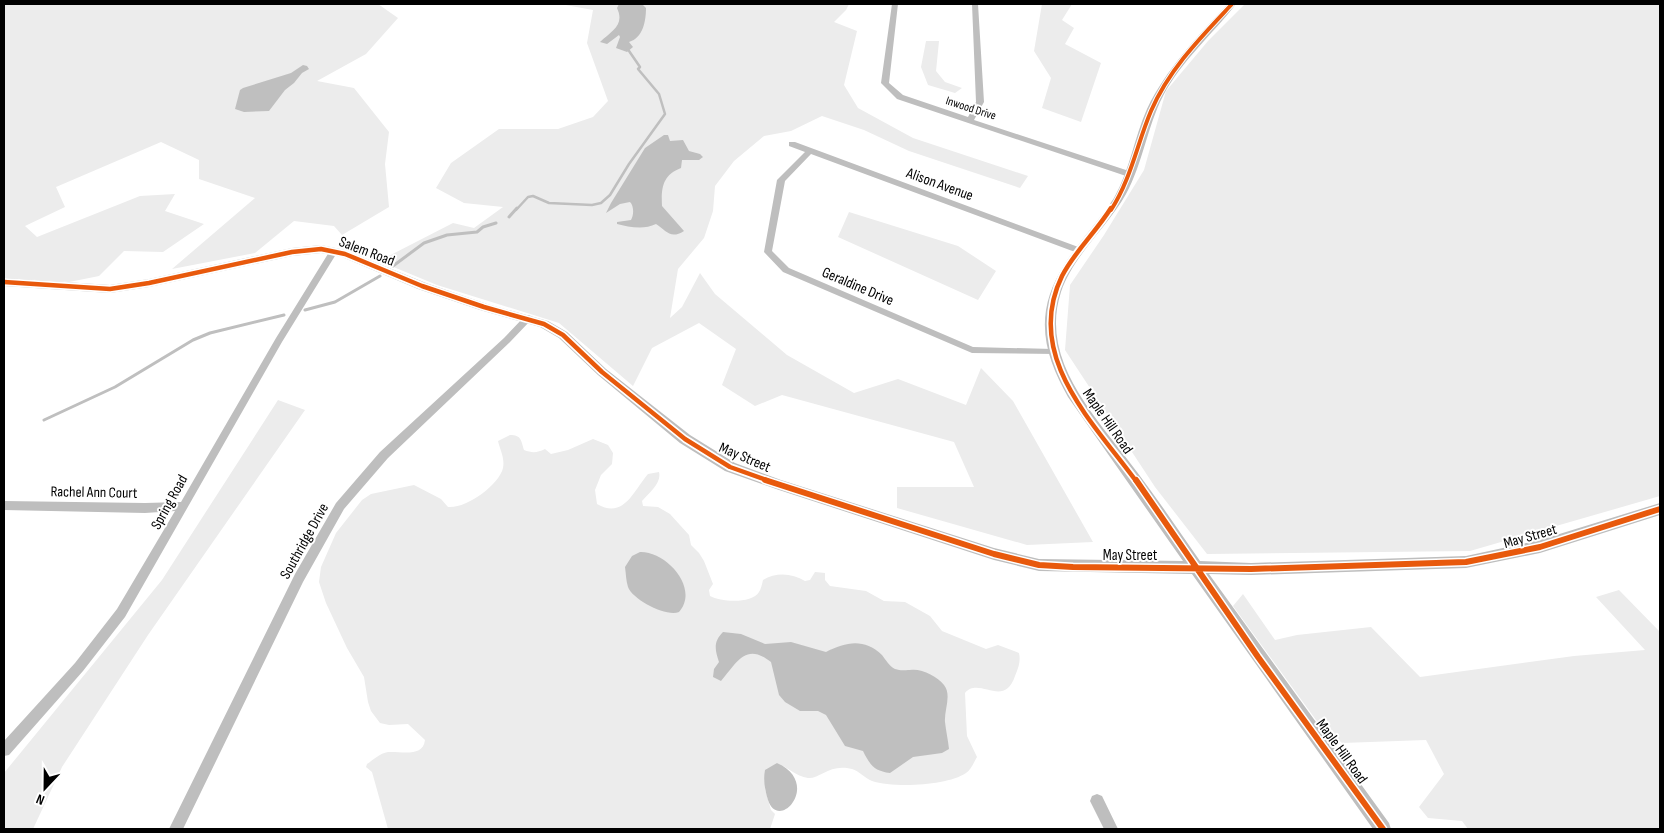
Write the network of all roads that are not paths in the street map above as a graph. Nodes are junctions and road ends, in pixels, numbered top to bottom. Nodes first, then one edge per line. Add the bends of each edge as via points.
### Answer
1 (895, 4) edge
2 (975, 4) edge
3 (1232, 4) edge
4 (971, 120) junction
5 (792, 144) dead end
6 (810, 151) junction
7 (1129, 174) junction
8 (334, 250) junction
9 (1078, 250) junction
10 (4, 282) edge
11 (528, 318) junction
12 (1053, 352) junction
13 (654, 414) joint
14 (4, 505) edge
15 (184, 506) junction
16 (1660, 509) edge
17 (1196, 567) junction
18 (4, 750) edge
19 (1097, 801) dead end
20 (176, 829) edge
21 (1111, 829) edge
22 (1383, 829) edge

1 - 4 street, Inwood Drive via 886,82 900,97
2 - 4 street via 980,102
3 - 7 street, Maple Hill Road via 1166,80 1151,111
4 - 7 street, Inwood Drive
5 - 6 street, Alison Avenue
6 - 9 street, Alison Avenue
6 - 12 street, Geraldine Drive via 781,180 768,252 786,270 972,350
7 - 9 street, Maple Hill Road via 1120,196
8 - 10 street, Salem Road via 292,252 110,289
8 - 11 street, Salem Road via 422,286
8 - 15 street, Spring Road
9 - 12 street, Maple Hill Road via 1063,273 1052,300 1050,328
11 - 13 street, Salem Road via 563,335
11 - 20 street, Southridge Drive via 384,455 340,506 299,578
12 - 17 street, Maple Hill Road via 1082,407
13 - 17 street, May Street via 685,439 730,467 994,554 1052,567
14 - 15 street, Rachel Ann Court
15 - 18 street, Spring Road via 121,613 61,688
16 - 17 street, May Street via 1524,551 1482,560 1303,569
17 - 22 street, Maple Hill Road
19 - 21 street

